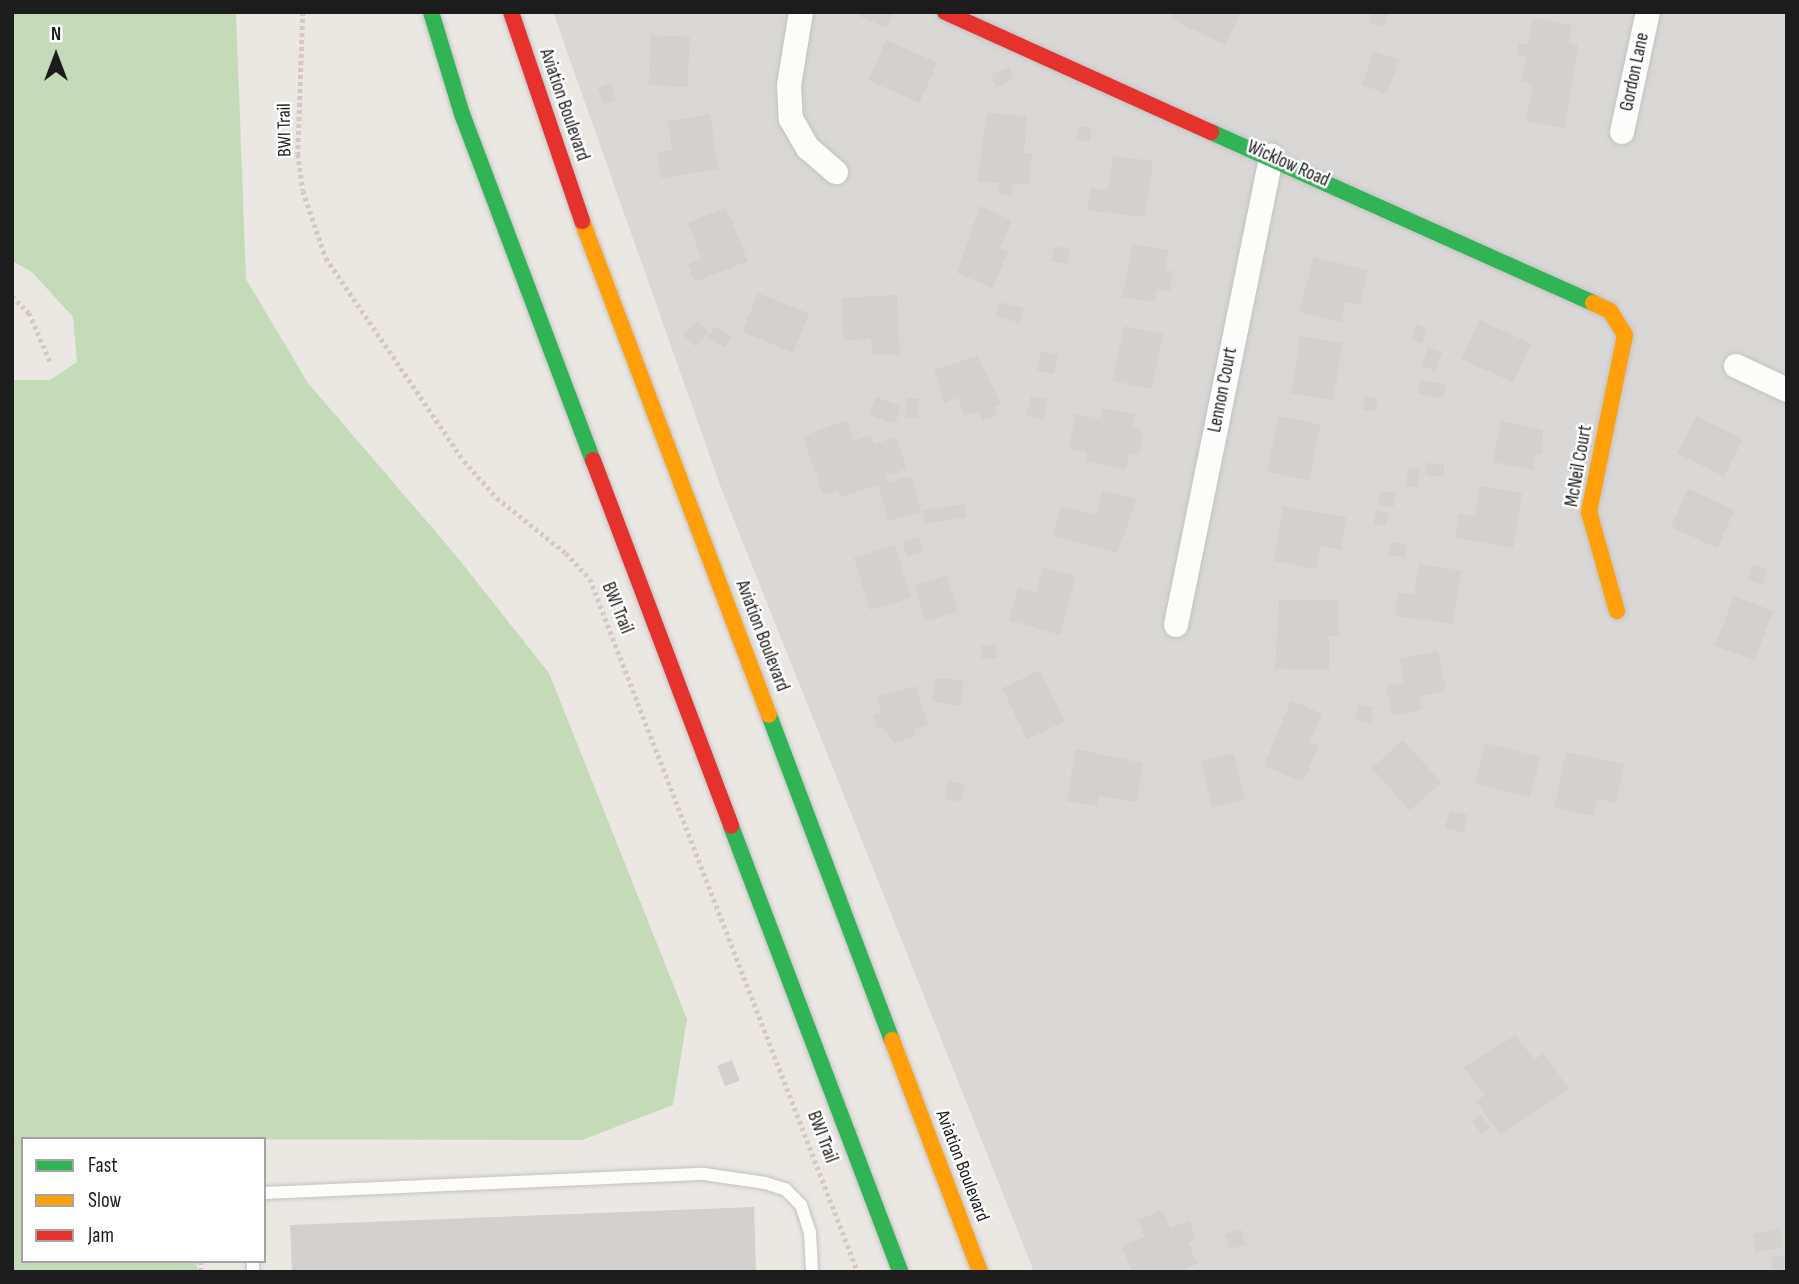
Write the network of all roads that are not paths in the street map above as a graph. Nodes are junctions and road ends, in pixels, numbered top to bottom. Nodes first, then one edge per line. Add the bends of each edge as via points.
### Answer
1 (431, 12) edge
2 (511, 12) edge
3 (801, 12) edge
4 (946, 12) edge
5 (1648, 12) edge
6 (1622, 132) dead end
7 (1271, 156) junction
8 (836, 172) dead end
9 (1623, 326) joint
10 (1736, 366) dead end
11 (1787, 390) edge
12 (1617, 611) dead end
13 (1176, 625) dead end
14 (266, 1193) edge
15 (812, 1272) edge
16 (900, 1272) edge
17 (980, 1272) edge

1 - 16 main road via 462,114
2 - 17 main road, Aviation Boulevard via 571,191
3 - 8 street via 789,85 791,119 808,148
4 - 7 main road, Wicklow Road
5 - 6 street, Gordon Lane
7 - 9 main road, Wicklow Road via 1597,304
7 - 13 street, Lennon Court
9 - 12 main road, McNeil Court via 1589,512
10 - 11 street
14 - 15 lane via 704,1174 785,1189 801,1205 810,1232

